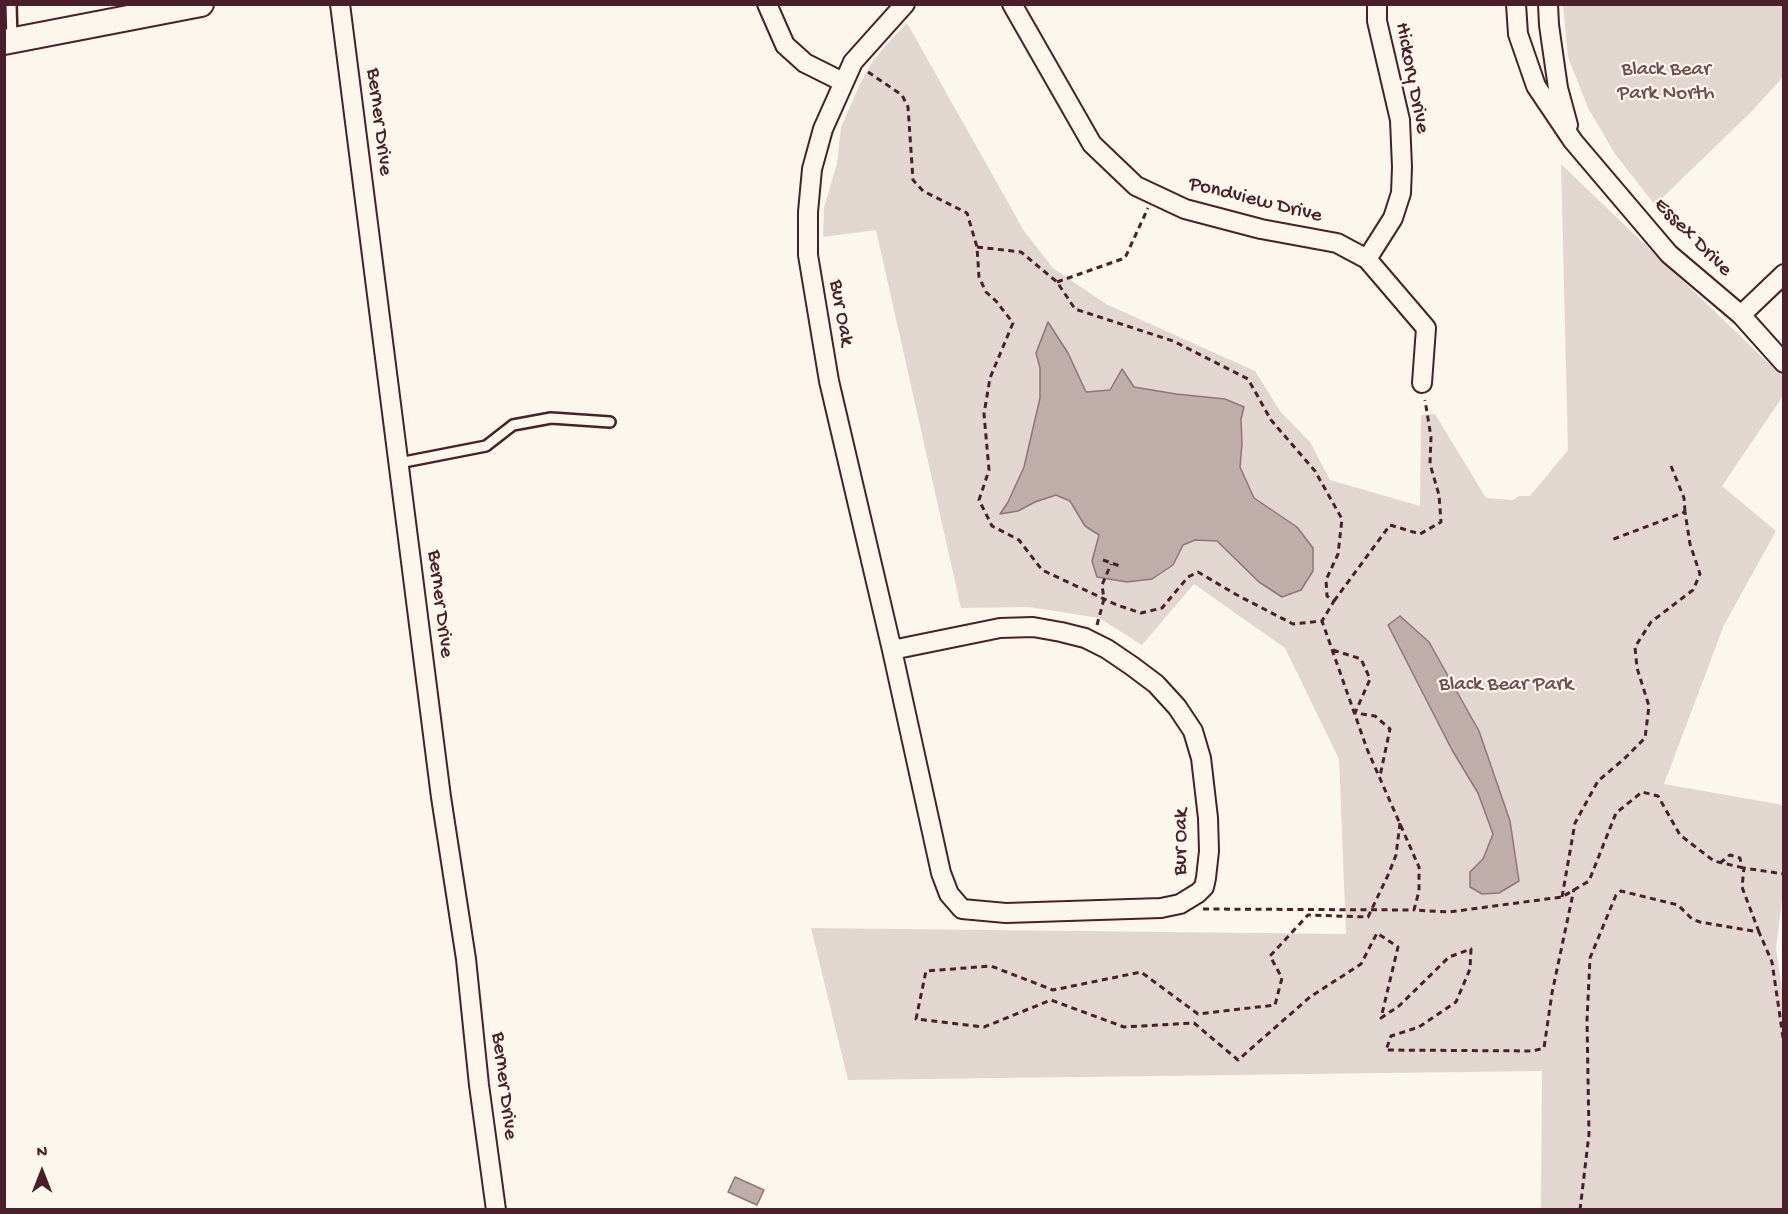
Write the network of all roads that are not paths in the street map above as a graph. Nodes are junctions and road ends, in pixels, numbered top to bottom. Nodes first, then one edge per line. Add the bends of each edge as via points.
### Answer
1 (11, 4) edge
2 (201, 4) edge
3 (340, 4) edge
4 (767, 4) edge
5 (905, 4) edge
6 (1012, 4) edge
7 (1377, 4) edge
8 (1516, 4) edge
9 (1548, 4) edge
10 (8, 42) edge
11 (843, 82) junction
12 (1573, 141) junction
13 (1367, 259) junction
14 (1784, 274) edge
15 (1741, 315) junction
16 (1784, 363) edge
17 (1422, 383) road end
18 (610, 422) dead end
19 (399, 463) junction
20 (892, 650) junction
21 (496, 1209) edge

1 - 10 lane
2 - 10 street
3 - 19 street, Berner Drive
4 - 11 street via 785,45 805,63
5 - 11 street, Bur Oak via 853,62
6 - 13 street, Pondview Drive via 1092,144 1136,186 1185,209 1337,243
7 - 13 street, Hickory Drive via 1377,21 1400,120 1401,193 1393,218
8 - 12 street, Essex Drive via 1518,34 1536,86
9 - 12 street, Essex Drive via 1558,88
11 - 20 street, Bur Oak via 823,129 812,169 808,255 829,381
12 - 15 street, Essex Drive via 1669,254
13 - 17 street, Pondview Drive via 1426,328
14 - 15 street
15 - 16 street, Essex Drive
18 - 19 lane via 551,418 513,425 486,446
19 - 21 street, Berner Drive
20 - 20 street, Bur Oak via 1000,628 1033,627 1107,648 1156,684 1178,707 1193,731 1201,758 1209,850 1204,887 1179,904 1161,908 1006,913 962,909 949,894 940,873

